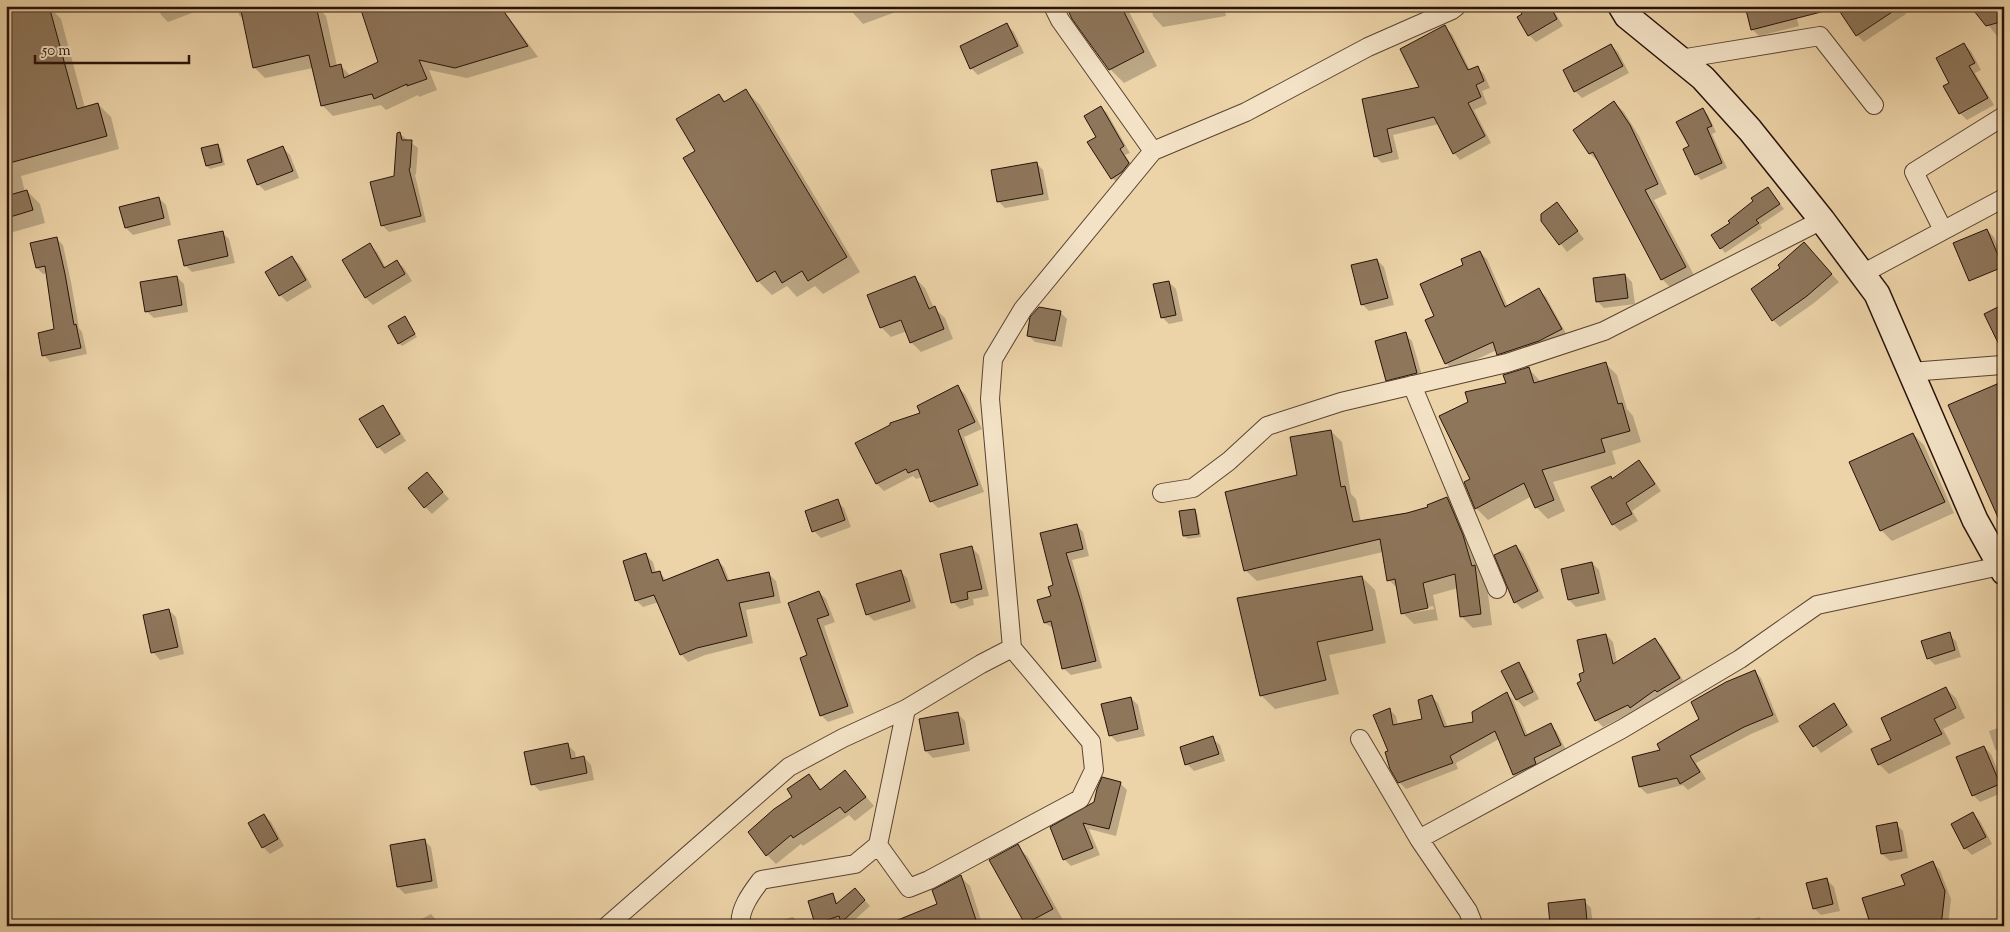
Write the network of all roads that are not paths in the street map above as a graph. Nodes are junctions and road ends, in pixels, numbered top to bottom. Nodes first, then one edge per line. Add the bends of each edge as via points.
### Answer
1 (1053, 6) edge
2 (1456, 6) edge
3 (1621, 6) edge
4 (1680, 60) junction
5 (1874, 105) dead end
6 (2004, 116) edge
7 (1153, 151) junction
8 (2004, 198) edge
9 (1822, 220) junction
10 (1943, 230) junction
11 (1862, 274) junction
12 (2002, 365) dead end
13 (1910, 372) junction
14 (1412, 385) junction
15 (1162, 493) dead end
16 (2002, 569) edge
17 (1497, 589) dead end
18 (1012, 648) junction
19 (906, 709) junction
20 (1360, 740) dead end
21 (1419, 839) junction
22 (878, 845) junction
23 (607, 926) edge
24 (742, 926) edge
25 (1474, 926) edge

1 - 7 street
2 - 7 street via 1368,47 1246,112
3 - 4 street via 1627,16
4 - 5 street via 1820,36
4 - 9 street via 1703,78 1750,130
6 - 10 street via 1914,172
7 - 18 street via 1023,310 993,359 990,399
8 - 10 street
9 - 11 street
9 - 14 street via 1604,331 1507,363
10 - 11 street
11 - 13 street via 1876,294
12 - 13 street
13 - 16 street via 1975,520
14 - 15 street via 1341,402 1267,426 1229,461 1192,488
14 - 17 street
16 - 21 street via 1817,605 1740,659 1622,729
18 - 19 street
18 - 22 street via 1091,742 1094,770 1080,799 909,888
19 - 22 street
19 - 23 street via 789,768
20 - 21 street
21 - 25 street via 1468,911
22 - 24 street via 856,864 761,880 748,898 740,921

